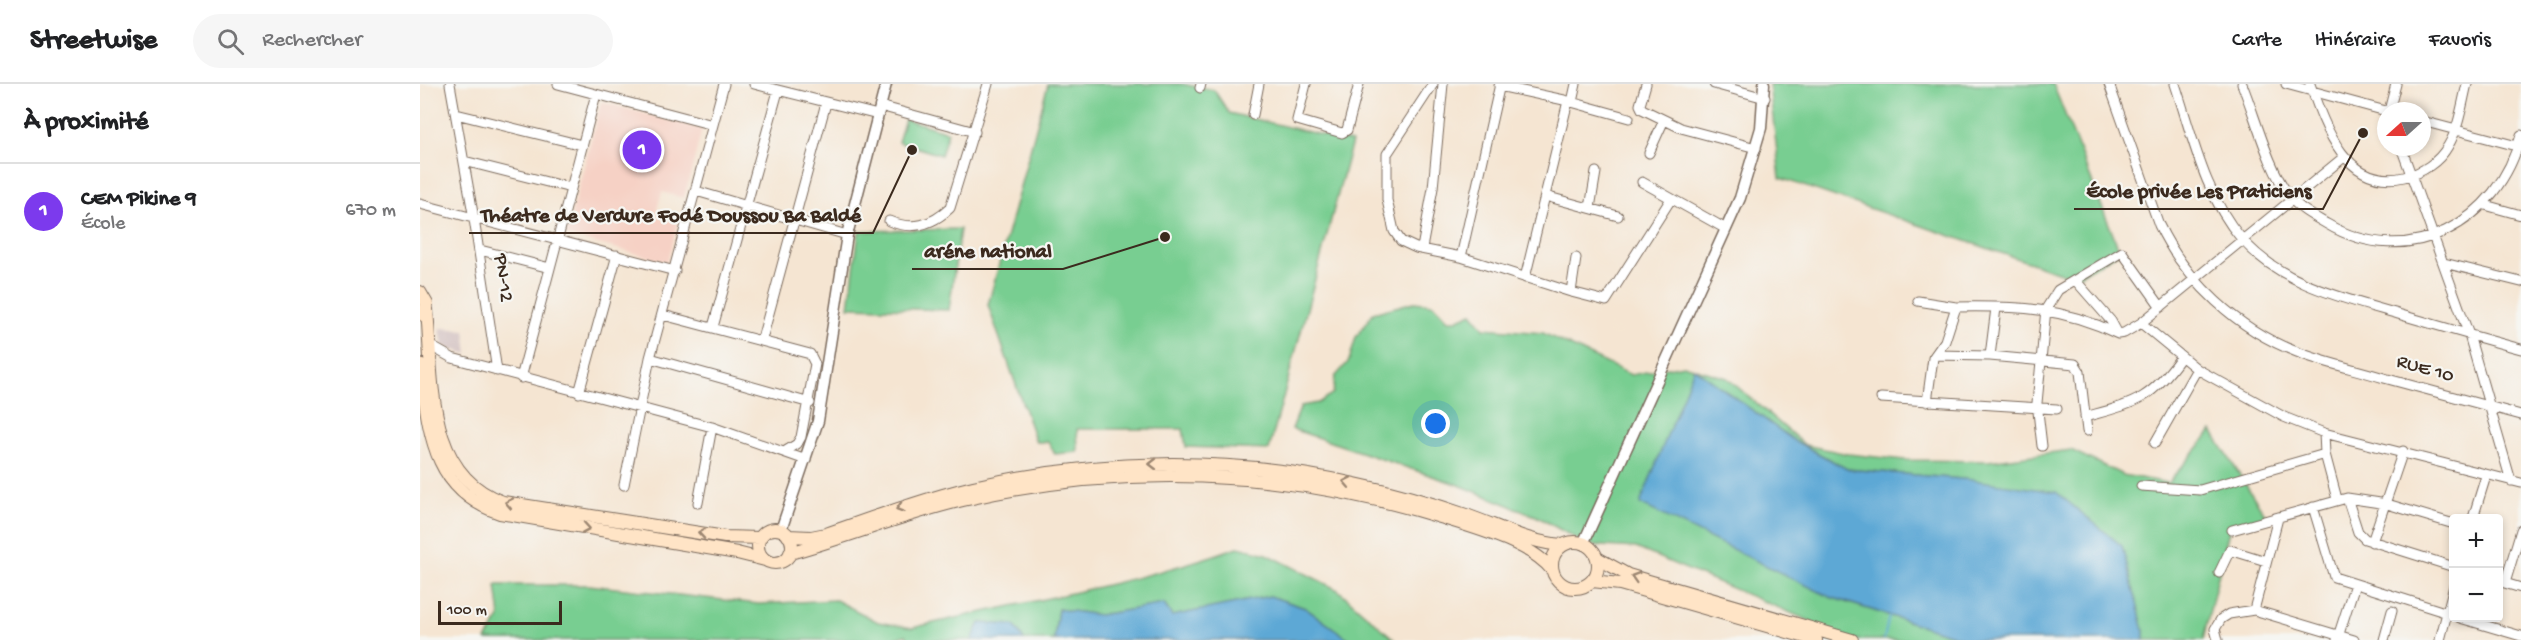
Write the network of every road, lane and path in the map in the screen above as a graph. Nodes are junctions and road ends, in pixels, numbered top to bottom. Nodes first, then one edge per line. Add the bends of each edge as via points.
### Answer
1 (450, 84) edge
2 (724, 84) edge
3 (754, 84) edge
4 (886, 84) edge
5 (988, 84) edge
6 (1259, 84) edge
7 (1306, 84) edge
8 (1359, 84) edge
9 (1433, 84) edge
10 (1443, 84) edge
11 (1576, 84) edge
12 (1646, 84) edge
13 (1714, 84) edge
14 (1764, 84) edge
15 (2109, 84) edge
16 (2175, 84) edge
17 (2242, 84) edge
18 (2286, 84) edge
19 (2329, 84) edge
20 (2396, 84) edge
21 (2467, 84) edge
22 (564, 85) edge
23 (1500, 85) edge
24 (2311, 88) edge
25 (778, 90) junction
26 (596, 94) junction
27 (2326, 96) junction
28 (1765, 98) junction
29 (1570, 102) junction
30 (2390, 102) edge
31 (826, 103) junction
32 (2377, 109) edge
33 (879, 111) junction
34 (456, 114) junction
35 (1253, 116) dead end
36 (1629, 118) dead end
37 (1664, 120) junction
38 (2431, 123) edge
39 (713, 124) junction
40 (2455, 129) junction
41 (975, 132) junction
42 (2521, 135) edge
43 (582, 145) junction
44 (2520, 146) edge
45 (1756, 148) junction
46 (1649, 153) dead end
47 (2404, 156) edge
48 (2344, 157) junction
49 (464, 161) junction
50 (1596, 172) dead end
51 (2411, 176) junction
52 (1642, 182) dead end
53 (571, 188) junction
54 (696, 191) junction
55 (1545, 196) junction
56 (2290, 198) junction
57 (1671, 199) junction
58 (420, 204) edge
59 (2485, 205) junction
60 (746, 207) junction
61 (1590, 208) junction
62 (2521, 215) edge
63 (1618, 216) dead end
64 (474, 219) junction
65 (795, 220) junction
66 (889, 221) dead end
67 (1726, 229) junction
68 (847, 235) junction
69 (2435, 237) junction
70 (2241, 238) junction
71 (557, 240) junction
72 (1422, 248) junction
73 (480, 250) junction
74 (617, 255) junction
75 (1461, 257) junction
76 (1576, 258) dead end
77 (2444, 263) junction
78 (550, 268) junction
79 (675, 271) junction
80 (1525, 278) junction
81 (2195, 279) junction
82 (2076, 281) junction
83 (2521, 282) edge
84 (420, 292) edge
85 (1571, 292) junction
86 (1917, 301) dead end
87 (1956, 307) junction
88 (2161, 307) junction
89 (1996, 308) junction
90 (2046, 309) junction
91 (423, 314) edge
92 (663, 315) junction
93 (2141, 323) junction
94 (713, 327) junction
95 (2118, 334) junction
96 (2469, 335) junction
97 (762, 339) junction
98 (429, 345) junction
99 (2521, 349) edge
100 (1935, 355) junction
101 (1990, 356) junction
102 (2181, 357) junction
103 (650, 358) junction
104 (2040, 360) junction
105 (420, 365) edge
106 (2197, 369) junction
107 (497, 371) junction
108 (521, 378) junction
109 (579, 393) junction
110 (1881, 398) dead end
111 (1927, 402) junction
112 (810, 403) junction
113 (638, 407) junction
114 (2490, 407) junction
115 (2057, 408) dead end
116 (2037, 409) junction
117 (2521, 415) edge
118 (2085, 417) junction
119 (712, 427) junction
120 (2086, 431) dead end
121 (2324, 433) junction
122 (2155, 443) dead end
123 (2042, 446) dead end
124 (2403, 451) junction
125 (784, 452) junction
126 (2325, 454) junction
127 (806, 460) junction
128 (2486, 476) junction
129 (2516, 482) edge
130 (624, 485) dead end
131 (2141, 486) dead end
132 (2342, 499) junction
133 (698, 503) dead end
134 (2387, 504) junction
135 (2313, 507) junction
136 (2475, 514) edge
137 (2277, 518) junction
138 (2449, 523) edge
139 (2232, 530) dead end
140 (2521, 530) edge
141 (785, 533) junction
142 (760, 538) junction
143 (2372, 542) junction
144 (1583, 544) junction
145 (1563, 545) junction
146 (2519, 546) edge
147 (790, 553) junction
148 (1597, 558) junction
149 (765, 560) junction
150 (2266, 561) junction
151 (2449, 565) edge
152 (1553, 571) junction
153 (2219, 573) dead end
154 (2503, 580) edge
155 (1592, 581) junction
156 (2503, 582) edge
157 (2355, 584) junction
158 (2521, 588) edge
159 (2254, 610) junction
160 (2392, 611) dead end
161 (2449, 614) edge
162 (2449, 617) edge
163 (2474, 622) edge
164 (2521, 636) edge
165 (2337, 638) edge
166 (1816, 640) edge
167 (1852, 640) edge
168 (2218, 640) edge
169 (2354, 640) edge
170 (2384, 640) edge
171 (2440, 640) edge

1 - 34 street, PN-12
2 - 39 street
3 - 25 street
4 - 33 street
5 - 41 street
6 - 35 street
7 - 8 street via 1297,120 1342,133 1347,130
9 - 72 street via 1387,154 1386,200 1394,231 1401,241
10 - 72 street via 1433,188
11 - 29 street
12 - 37 street via 1640,107
13 - 28 street
14 - 28 street
15 - 81 street, RUE 10 via 2158,225 2168,245
16 - 70 street via 2213,190
17 - 56 street
18 - 24 street
19 - 27 street
20 - 30 street
21 - 40 street
22 - 26 street
23 - 29 street
23 - 75 street
24 - 27 street
24 - 48 street via 2331,138
25 - 31 street
25 - 60 street
26 - 39 street
26 - 43 street
27 - 32 street
28 - 45 street
29 - 36 street
29 - 55 street
31 - 33 street
31 - 65 street
33 - 41 street
33 - 68 street
34 - 43 street
34 - 49 street, PN-12
37 - 45 street
37 - 46 street
38 - 40 street
39 - 54 street
40 - 44 street
40 - 51 street via 2439,159
41 - 66 street via 950,208 919,225 904,227
42 - 44 street
43 - 53 street
44 - 59 street
45 - 67 street
47 - 51 street
48 - 51 street via 2366,174 2385,178
48 - 56 street
49 - 53 street
49 - 64 street, PN-12
50 - 61 street
51 - 69 street
52 - 57 street
53 - 71 street
54 - 60 street
54 - 79 street
55 - 61 street
55 - 80 street
56 - 69 street via 2343,233 2366,241 2404,243
56 - 70 street
57 - 67 street
57 - 85 street via 1609,298 1601,301
58 - 64 street
59 - 62 street
59 - 69 street
60 - 65 street
60 - 94 street
61 - 63 street
64 - 71 street
64 - 73 street, PN-12
65 - 68 street
65 - 97 street
67 - 144 street
68 - 127 street via 822,406
69 - 77 street
70 - 81 street
70 - 96 street via 2276,268 2306,285
71 - 74 street
71 - 78 street
72 - 75 street
73 - 78 street
73 - 107 street, PN-12
74 - 79 street
74 - 109 street
75 - 80 street
76 - 85 street
77 - 83 street
77 - 96 street
78 - 108 street
79 - 92 street
80 - 85 street
81 - 88 street
81 - 114 street, RUE 10 via 2231,314 2296,352
82 - 88 street via 2122,252
82 - 90 street via 2058,290
82 - 95 street
84 - 91 main road via 426,299
86 - 87 street
87 - 89 street
87 - 100 street via 1945,341
88 - 93 street
89 - 90 street
89 - 101 street
90 - 95 street via 2073,315
90 - 104 street
91 - 98 main road
92 - 94 street
92 - 103 street
93 - 95 street
93 - 102 street
94 - 97 street
96 - 99 street
96 - 114 street
97 - 112 street via 810,354 814,359
98 - 107 street via 452,358
142 -> 98 main road via 725,537 503,502 478,491 459,474 446,452
100 - 101 street
100 - 111 street
101 - 104 street
102 - 106 street
102 - 118 street via 2154,391 2126,405
103 - 112 street
103 - 113 street
104 - 116 street
104 - 118 street via 2077,366
105 -> 149 main road via 437,457 471,501 500,513
106 - 121 street via 2272,412
106 - 122 street
107 - 108 street
108 - 109 street
109 - 113 street
110 - 111 street
111 - 116 street
112 - 125 street via 801,437
113 - 119 street
113 - 130 street
114 - 117 street, RUE 10
114 - 129 street
115 - 116 street
116 - 123 street
118 - 120 street
119 - 125 street
119 - 133 street
121 - 124 street
121 - 126 street
124 - 128 street
124 - 134 street
125 - 127 street
126 - 131 street via 2200,490
126 - 132 street
127 - 141 street
128 - 129 street
128 - 136 street
132 - 134 street
132 - 135 street
132 - 143 street via 2358,532
134 - 138 street
134 - 143 street
135 - 137 street
135 - 157 street via 2334,577
137 - 139 street
137 - 150 street
140 - 146 street
141 - 142 main road via 769,530
145 -> 141 main road via 1542,543 1393,493 1317,476 1240,467 1149,464 1012,479 896,509 826,534 798,538
141 - 147 main road via 791,544
142 - 149 main road via 759,552
143 - 151 street
144 - 145 main road
144 - 148 main road
145 - 152 main road via 1554,557
146 - 154 street
147 - 149 main road via 779,562
147 - 152 main road via 948,504 1015,489 1073,480 1151,475 1240,477 1314,486 1406,507 1518,546 1546,561
148 - 155 main road via 1597,574
167 -> 148 main road via 1629,575
150 - 153 street via 2230,550
150 - 159 street
152 - 155 main road via 1570,588
155 - 166 main road via 1620,584
156 - 158 street
157 - 161 street
157 - 165 street
159 - 165 street
159 - 168 street via 2222,619 2215,629
160 - 170 street
162 - 171 street
163 - 164 street
165 - 169 street

